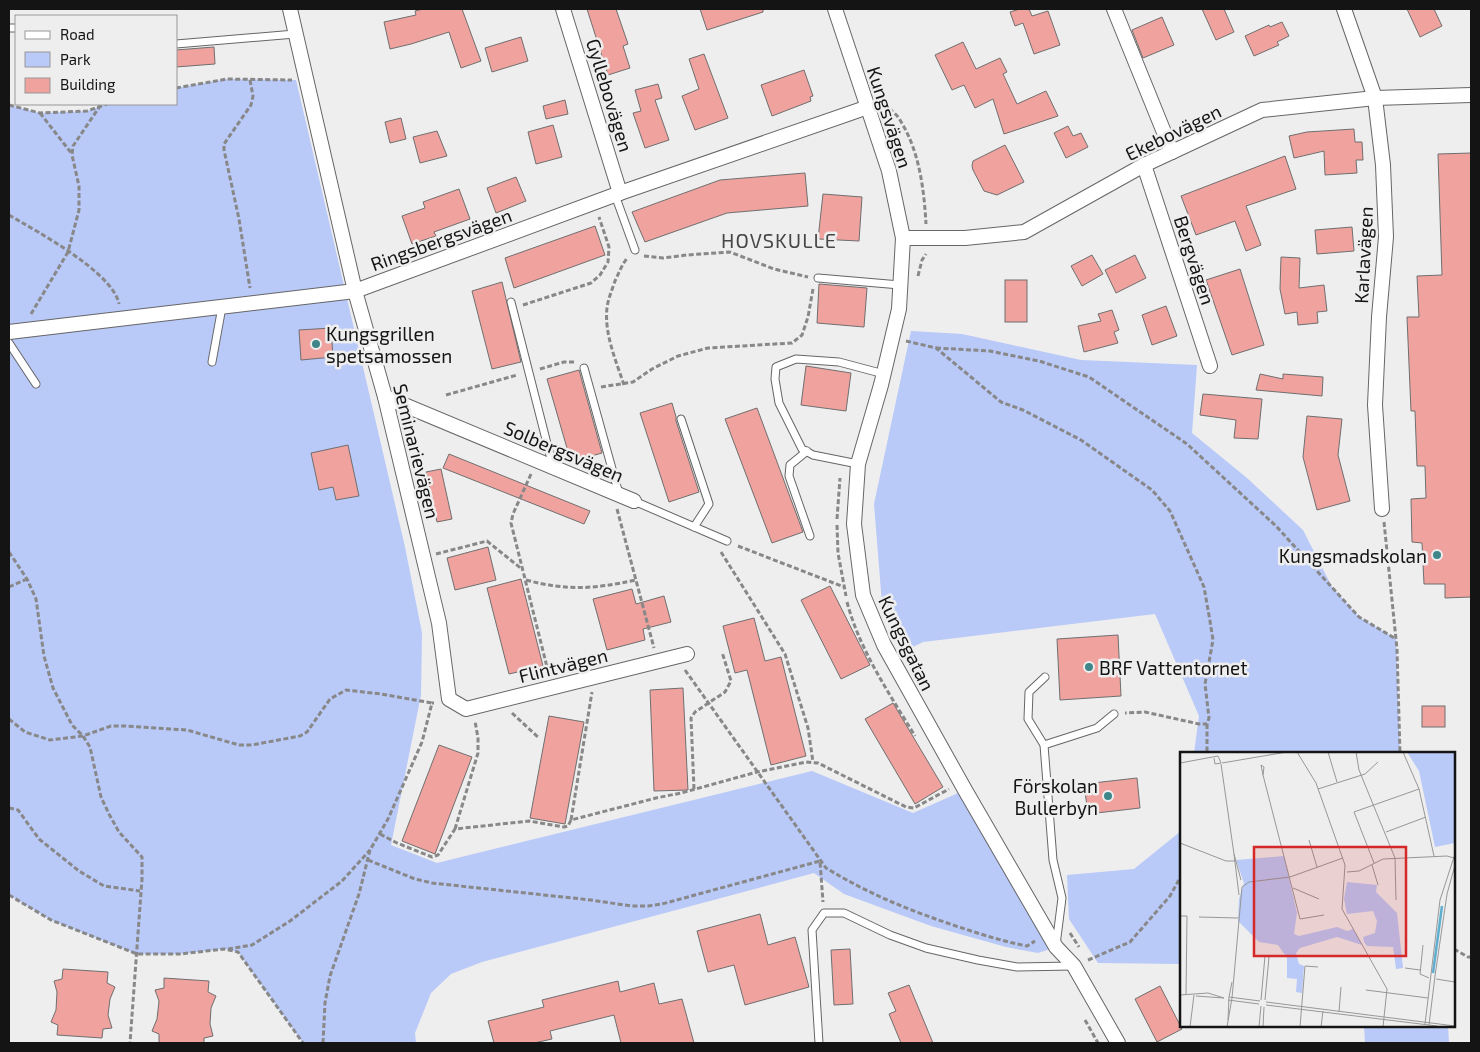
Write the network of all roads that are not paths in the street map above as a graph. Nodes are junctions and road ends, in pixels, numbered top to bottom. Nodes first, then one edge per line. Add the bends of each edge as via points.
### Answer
1 (290, 9) edge
2 (563, 9) edge
3 (835, 9) edge
4 (1114, 9) edge
5 (1344, 9) edge
6 (295, 34) junction
7 (178, 44) edge
8 (1471, 95) edge
9 (1375, 98) junction
10 (868, 107) junction
11 (1172, 152) junction
12 (1144, 165) junction
13 (618, 194) junction
14 (903, 238) junction
15 (635, 250) road end
16 (818, 278) road end
17 (900, 285) junction
18 (355, 291) junction
19 (512, 305) road end
20 (222, 307) junction
21 (9, 332) edge
22 (9, 342) edge
23 (212, 362) dead end
24 (1210, 366) dead end
25 (584, 368) dead end
26 (884, 374) junction
27 (36, 384) dead end
28 (385, 397) junction
29 (681, 419) dead end
30 (807, 451) junction
31 (858, 464) junction
32 (553, 467) junction
33 (616, 493) junction
34 (634, 501) joint
35 (1382, 509) road end
36 (694, 527) junction
37 (810, 536) dead end
38 (727, 541) road end
39 (682, 655) road end
40 (1045, 676) dead end
41 (472, 707) joint
42 (1114, 714) road end
43 (1044, 745) junction
44 (1056, 947) junction
45 (1074, 966) junction
46 (819, 1043) edge
47 (1118, 1043) edge

1 - 6 street, Seminarievägen
2 - 13 street, Gyllebovägen
3 - 10 street, Kungsvägen
4 - 11 street
5 - 9 street, Karlavägen
6 - 7 lane
6 - 18 street, Seminarievägen
8 - 9 street, Ekebovägen
9 - 11 street, Ekebovägen via 1262,110
9 - 35 street, Karlavägen via 1383,165 1386,237 1375,405
10 - 13 street, Ringsbergsvägen
10 - 14 street, Kungsvägen via 890,171
11 - 12 street, Ekebovägen
12 - 14 street, Ekebovägen via 1024,232 965,238
12 - 24 street, Bergvägen
13 - 15 lane
13 - 18 street, Ringsbergsvägen
14 - 17 street, Kungsgatan
16 - 17 lane
17 - 26 street, Kungsgatan via 899,308
18 - 20 street, Ringsbergsvägen
18 - 28 street, Seminarievägen
19 - 32 lane
20 - 21 street, Ringsbergsvägen
20 - 23 lane
22 - 27 lane
25 - 33 lane
26 - 30 lane via 839,362 796,359 776,367 779,403 802,449
26 - 31 street, Kungsgatan
28 - 32 street, Solbergsvägen
28 - 41 street, Seminarievägen via 439,622 449,699 466,709
29 - 36 lane via 709,504
30 - 31 lane
30 - 37 lane via 790,465 789,476
31 - 44 street, Kungsgatan via 854,524 863,595 884,645
32 - 33 street, Solbergsvägen
33 - 34 street, Solbergsvägen
34 - 36 lane, Solbergsvägen
36 - 38 lane, Solbergsvägen
39 - 41 street, Flintvägen
40 - 43 lane via 1029,692 1028,719
42 - 43 lane via 1097,728
43 - 44 lane via 1053,860 1062,898
44 - 45 street, Kungsgatan
45 - 46 lane via 1017,967 978,960 926,948 844,913 824,913 812,930
45 - 47 street, Kungsgatan

